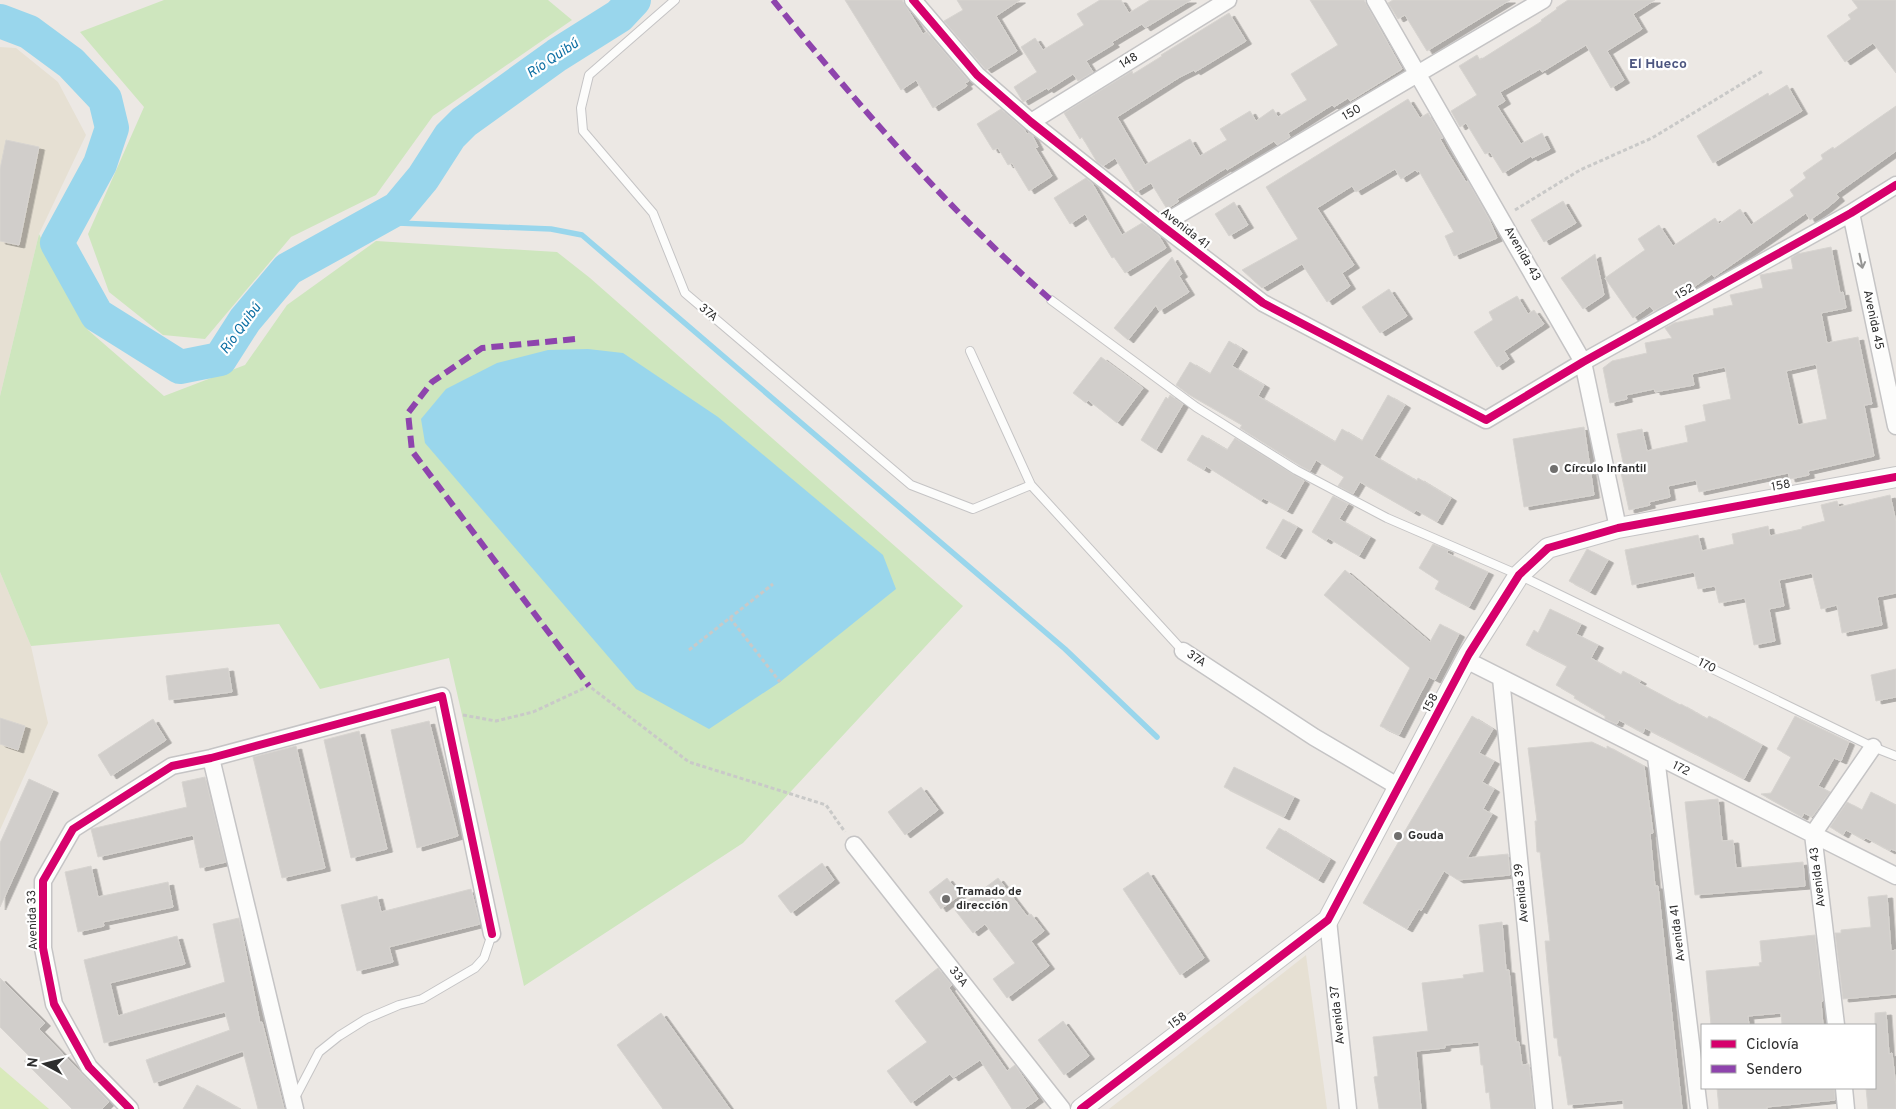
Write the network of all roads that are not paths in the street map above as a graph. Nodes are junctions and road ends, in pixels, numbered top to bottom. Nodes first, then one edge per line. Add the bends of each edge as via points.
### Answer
1 (675, 0) edge
2 (1228, 0) edge
3 (1375, 0) edge
4 (1543, 0) edge
5 (920, 2) edge
6 (1419, 75) junction
7 (1031, 122) junction
8 (1896, 185) edge
9 (1851, 213) junction
10 (1161, 225) junction
11 (1051, 300) dead end
12 (970, 351) dead end
13 (1583, 362) junction
14 (1486, 420) joint
15 (1896, 426) edge
16 (1896, 476) edge
17 (1030, 485) junction
18 (1618, 528) junction
19 (1518, 575) junction
20 (1183, 651) joint
21 (1466, 660) junction
22 (1501, 678) junction
23 (1873, 747) junction
24 (1896, 756) edge
25 (1656, 757) junction
26 (211, 758) junction
27 (1399, 787) junction
28 (1813, 834) junction
29 (854, 845) road end
30 (1896, 876) edge
31 (1328, 920) junction
32 (492, 934) joint
33 (1836, 1024) edge
34 (1844, 1089) edge
35 (294, 1102) edge
36 (130, 1109) edge
37 (1062, 1109) edge
38 (1081, 1109) edge
39 (1348, 1109) edge
40 (1544, 1109) edge
41 (1699, 1109) edge
42 (1846, 1109) edge

1 - 17 lane, 37A via 589,75 581,108 583,131 653,213 685,293 911,486 973,509
2 - 7 street, 148
3 - 6 street, Avenida 43
4 - 6 street, 150
5 - 7 street, Avenida 41 via 977,75
6 - 10 street, 150
6 - 13 street, Avenida 43
7 - 10 street, Avenida 41
8 - 9 street, 152
9 - 13 street, 152
9 -> 15 street, Avenida 45
10 - 14 street, Avenida 41 via 1263,303
11 - 19 lane, 170 via 1196,407 1296,470 1386,518
12 - 17 lane, 37A
13 - 14 street, 152
13 - 18 street, Avenida 43
16 - 18 street, 158
17 - 20 lane, 37A
18 - 19 street, 158 via 1548,548
19 - 21 street, 158
19 - 23 lane, 170
20 - 27 street, 37A via 1314,737
21 - 22 street, 172
21 - 27 street, 158
22 - 25 street, 172
22 - 40 street, Avenida 39
23 - 24 lane, 170
23 - 28 street, Avenida 43
25 - 28 street, 172
25 - 41 street, Avenida 41
26 - 32 street via 442,696
26 - 35 street
26 - 36 street, Avenida 33 via 172,766 73,829 43,881 43,948 54,1004 89,1067
27 - 31 street, 158
28 - 30 street, 172
28 - 33 street, Avenida 43
29 - 37 street, 33A
31 - 38 street, 158
31 - 39 street, Avenida 37
32 - 35 lane via 484,958 475,968 422,999 366,1019 319,1052
34 - 42 street

